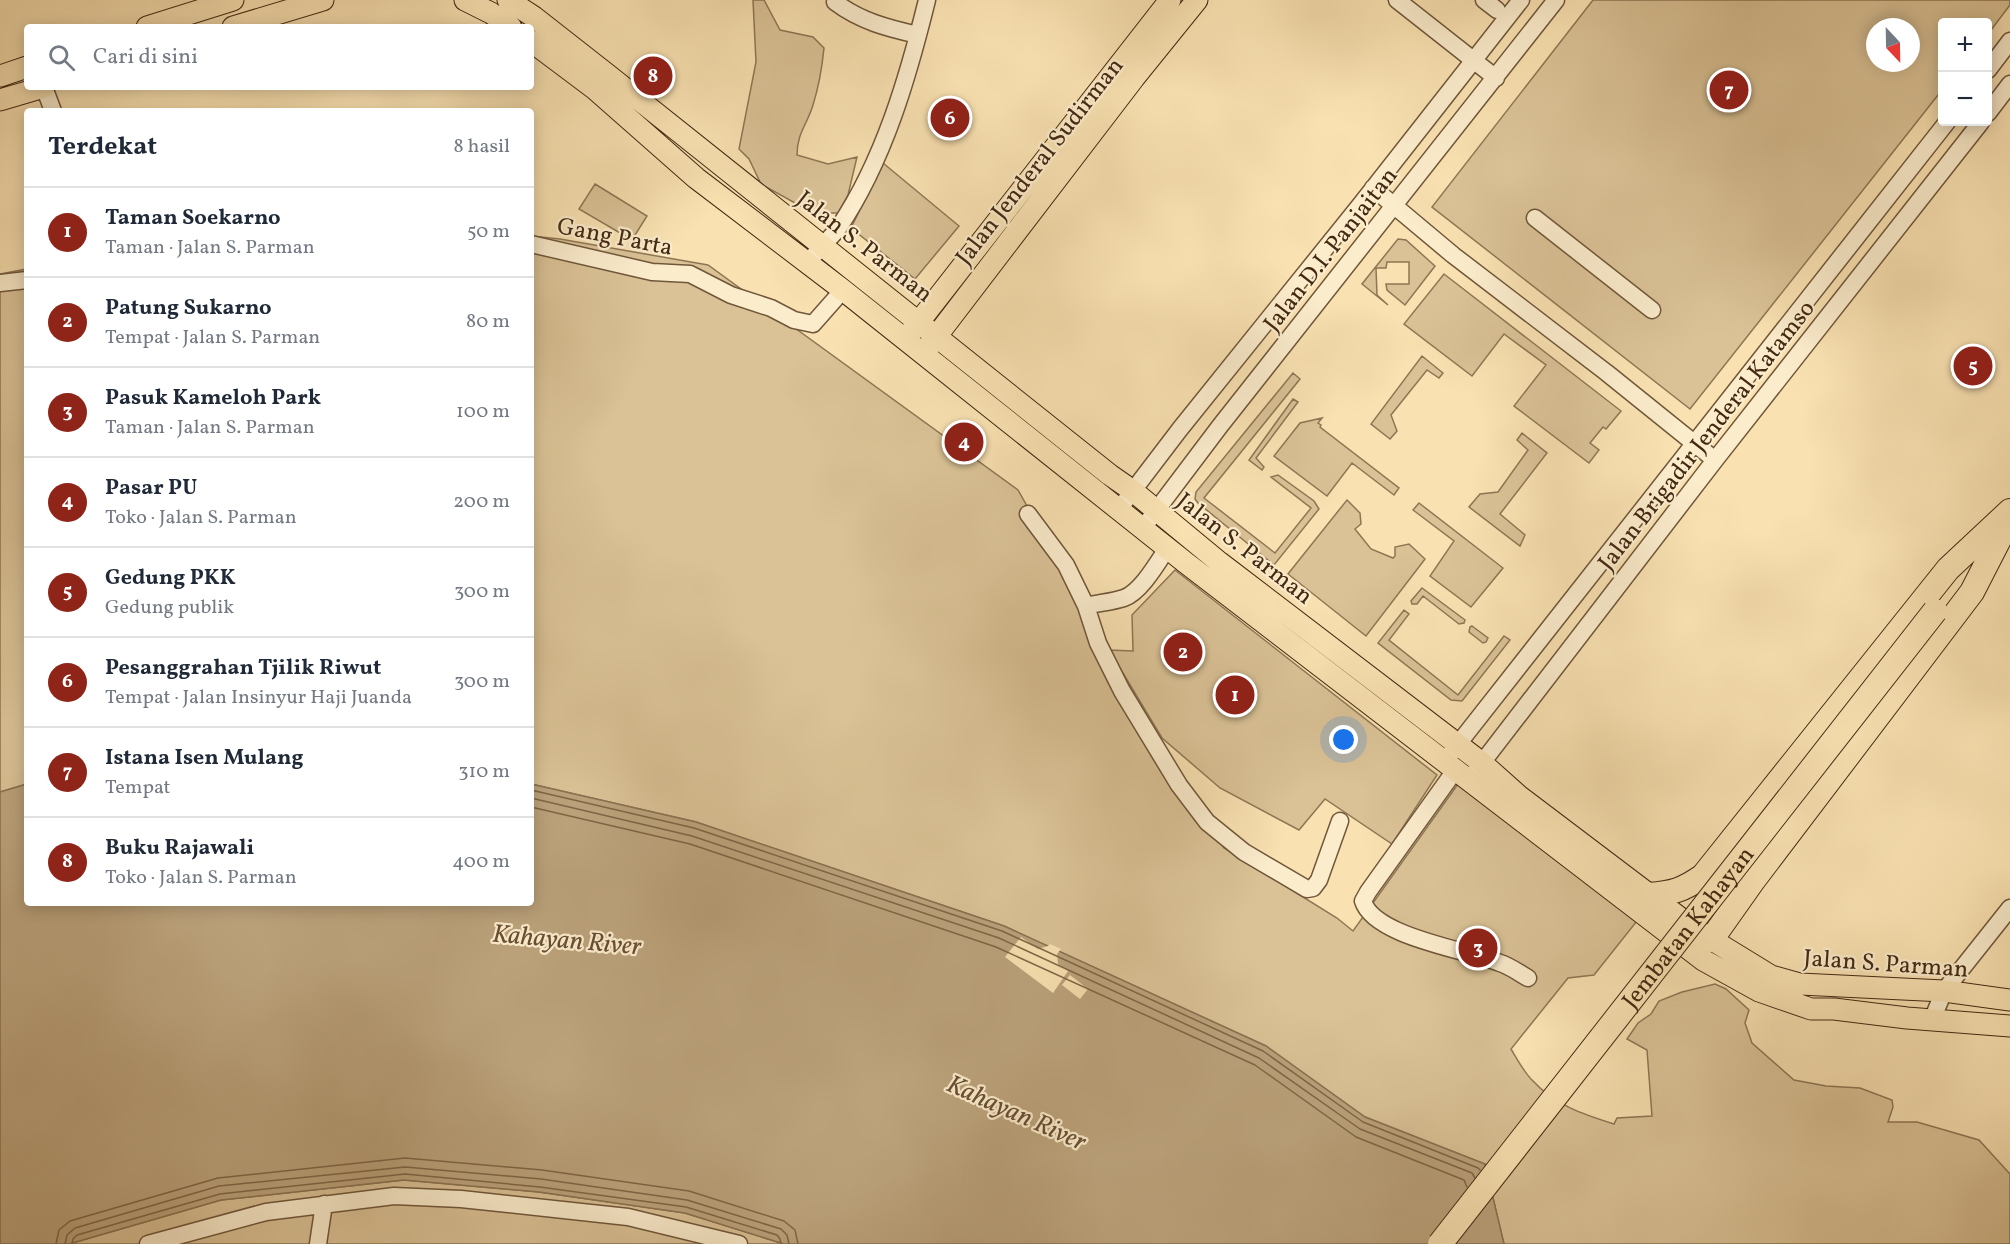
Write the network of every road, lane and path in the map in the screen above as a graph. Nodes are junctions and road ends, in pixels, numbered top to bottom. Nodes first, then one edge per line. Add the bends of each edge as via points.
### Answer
1 (233, 0) edge
2 (323, 0) edge
3 (465, 0) edge
4 (508, 0) edge
5 (538, 0) edge
6 (927, 0) edge
7 (1170, 0) edge
8 (1397, 0) edge
9 (1521, 0) edge
10 (1556, 0) edge
11 (834, 2) dead end
12 (1188, 3) edge
13 (262, 8) edge
14 (157, 24) edge
15 (238, 24) edge
16 (507, 24) edge
17 (554, 34) junction
18 (918, 35) junction
19 (2010, 41) edge
20 (534, 43) edge
21 (1474, 60) junction
22 (1992, 65) edge
23 (24, 68) edge
24 (0, 76) edge
25 (1496, 78) junction
26 (2010, 84) edge
27 (34, 90) edge
28 (45, 90) edge
29 (0, 100) edge
30 (52, 108) edge
31 (1992, 108) edge
32 (1086, 124) junction
33 (1944, 126) edge
34 (1978, 126) edge
35 (1373, 188) junction
36 (1394, 206) junction
37 (1535, 218) dead end
38 (1865, 227) junction
39 (823, 244) junction
40 (1885, 244) junction
41 (534, 245) edge
42 (807, 263) junction
43 (24, 280) edge
44 (0, 283) edge
45 (843, 290) junction
46 (1652, 310) dead end
47 (1795, 316) junction
48 (919, 321) junction
49 (1816, 333) junction
50 (937, 336) junction
51 (905, 340) junction
52 (922, 354) junction
53 (1694, 442) junction
54 (1715, 460) junction
55 (1133, 491) junction
56 (1119, 509) junction
57 (1028, 514) dead end
58 (2010, 514) edge
59 (1149, 519) junction
60 (1168, 547) junction
61 (1086, 606) junction
62 (1462, 764) junction
63 (1340, 821) dead end
64 (1728, 846) junction
65 (1752, 882) junction
66 (1649, 895) junction
67 (2010, 908) edge
68 (1711, 940) junction
69 (1528, 978) dead end
70 (1944, 991) junction
71 (2010, 1000) edge
72 (1932, 1020) junction
73 (2010, 1026) edge
74 (324, 1204) junction
75 (148, 1244) edge
76 (318, 1244) edge
77 (739, 1244) edge
78 (1440, 1244) edge

1 - 14 main road
2 - 13 main road
3 - 16 main road
4 - 17 main road, Jalan S. Parman
5 - 17 main road
6 - 18 street
7 - 32 main road, Jalan Jenderal Sudirman
8 - 21 street
9 - 21 street, Jalan D.I. Panjaitan
10 - 25 street, Jalan D.I. Panjaitan
11 - 18 street via 866,21
12 - 32 main road, Jalan Jenderal Sudirman
13 - 15 main road
17 - 39 main road, Jalan S. Parman
18 - 39 street via 896,111 879,150 838,228
19 - 22 street
20 - 42 main road, Jalan S. Parman via 595,89 696,178
21 - 25 street
21 - 35 street, Jalan D.I. Panjaitan
23 - 24 main road
25 - 36 street, Jalan D.I. Panjaitan
26 - 31 street
27 - 29 main road
28 - 30 street
32 - 48 main road, Jalan Jenderal Sudirman
32 - 50 main road, Jalan Jenderal Sudirman
33 - 38 street, Jalan Brigadir Jenderal Katamso
34 - 40 street, Jalan Brigadir Jenderal Katamso
35 - 36 street
35 - 55 street, Jalan D.I. Panjaitan
36 - 53 street
36 - 59 street, Jalan D.I. Panjaitan
37 - 46 street
38 - 40 street
38 - 47 street, Jalan Brigadir Jenderal Katamso
39 - 42 street
39 - 48 main road, Jalan S. Parman
40 - 49 street, Jalan Brigadir Jenderal Katamso
41 - 45 street, Gang Parta via 652,272 690,274 731,295 813,324
42 - 45 main road, Jalan S. Parman
43 - 44 street
45 - 51 main road, Jalan S. Parman
47 - 49 street
47 - 53 street, Jalan Brigadir Jenderal Katamso
48 - 50 main road, Jalan S. Parman
48 - 51 main road, Jalan Jenderal Sudirman
49 - 54 street, Jalan Brigadir Jenderal Katamso
50 - 52 main road, Jalan Jenderal Sudirman
50 - 55 main road, Jalan S. Parman
51 - 52 main road, Jalan S. Parman
52 - 56 main road, Jalan S. Parman
53 - 54 street
53 - 62 street, Jalan Brigadir Jenderal Katamso
54 - 62 street, Jalan Brigadir Jenderal Katamso
55 - 56 street, Jalan D.I. Panjaitan
55 - 59 main road, Jalan S. Parman
56 - 59 main road, Jalan S. Parman
57 - 61 street via 1066,564
58 - 64 highway via 1948,569
58 - 65 highway via 1972,592
58 - 78 highway, Jembatan Kahayan, bridge
59 - 60 main road, Jalan S. Parman
59 - 62 main road, Jalan S. Parman via 1219,562
60 - 61 street via 1133,593
60 - 62 main road, Jalan S. Parman
61 - 63 street via 1098,643 1122,691 1179,785 1207,822 1244,852 1307,890 1319,880
62 - 66 main road, Jalan S. Parman via 1520,796
62 - 69 street via 1368,892 1363,901 1365,909 1400,931 1500,963
62 - 72 main road, Jalan S. Parman via 1703,960 1745,984 1811,1009
64 - 65 highway via 1727,865 1732,876
64 - 66 highway via 1703,876 1687,888
65 - 68 highway
66 - 68 main road, Jalan S. Parman
67 - 70 street
68 - 70 main road, Jalan S. Parman via 1771,976 1800,984
70 - 71 main road, Jalan S. Parman
70 - 72 street
72 - 73 main road, Jalan S. Parman
74 - 75 street via 266,1212
74 - 76 street
74 - 77 street via 394,1196 461,1199 628,1216

